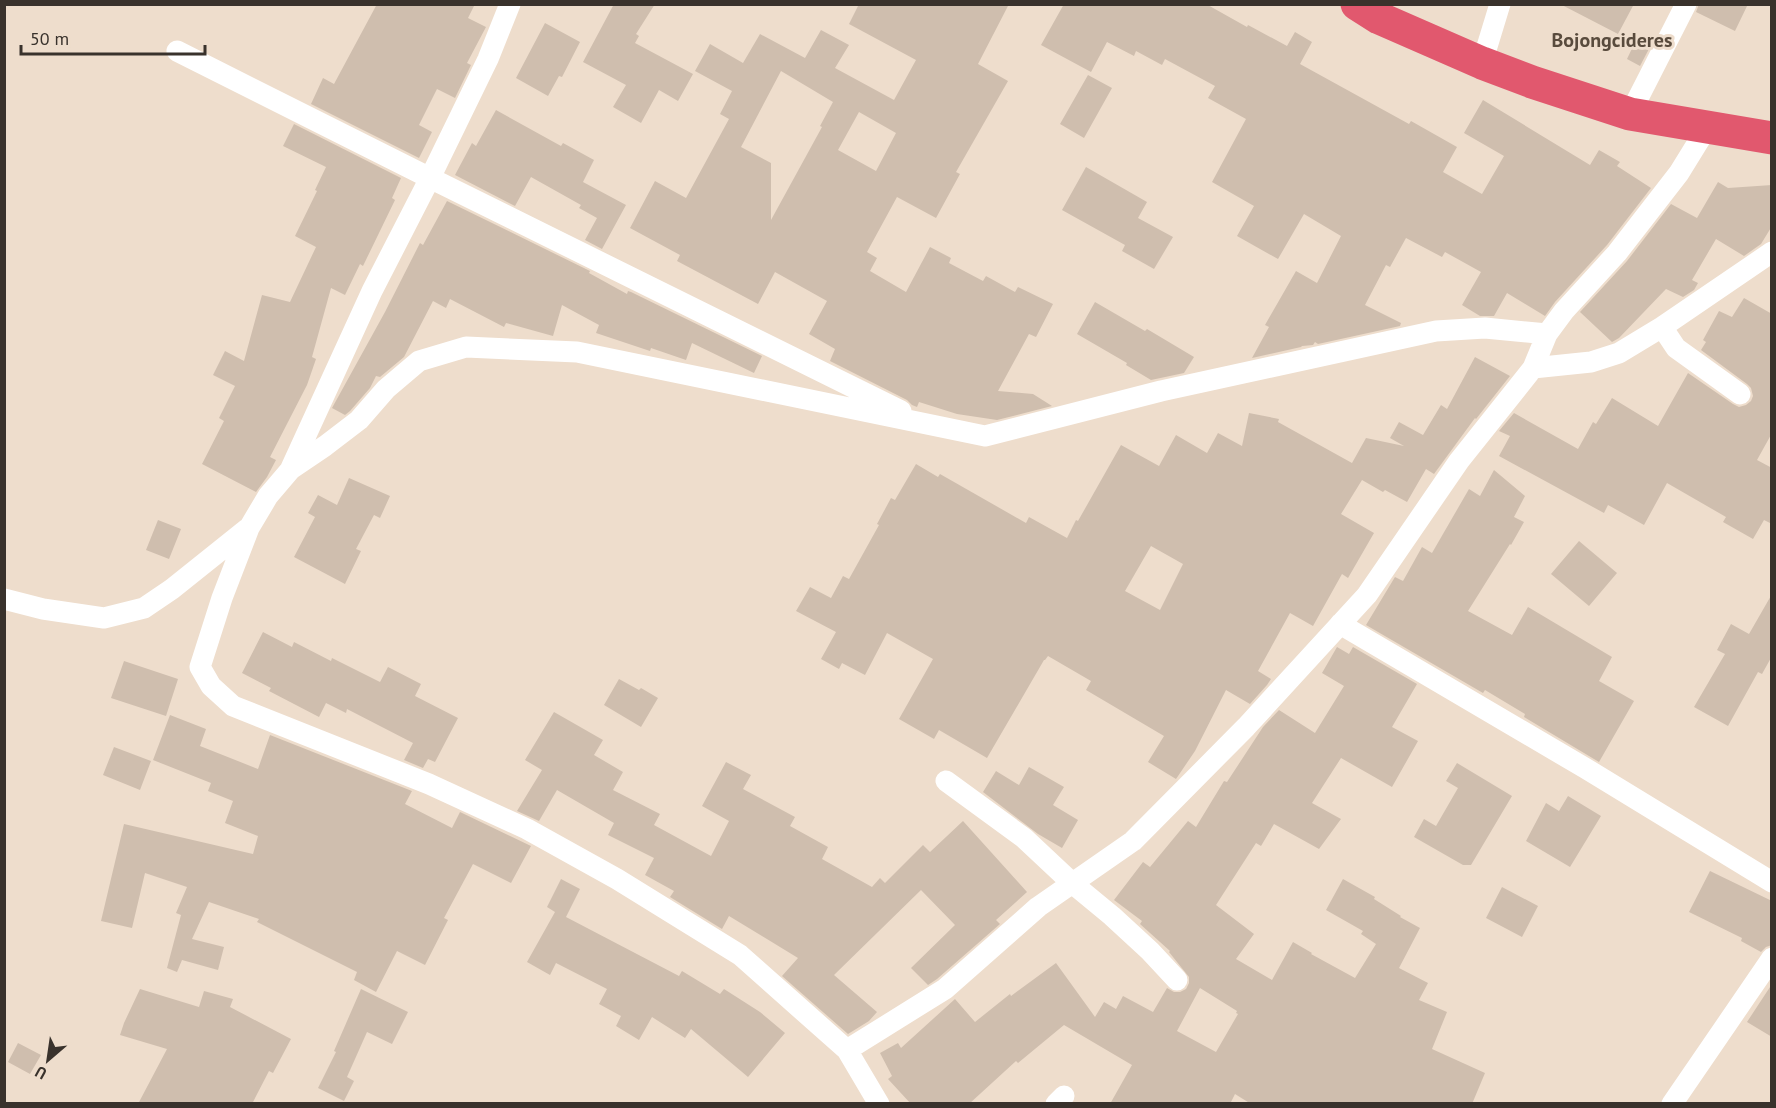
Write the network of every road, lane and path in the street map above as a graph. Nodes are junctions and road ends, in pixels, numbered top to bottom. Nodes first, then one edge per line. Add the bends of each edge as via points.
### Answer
1 (510, 4) edge
2 (1357, 4) edge
3 (1500, 4) edge
4 (1686, 4) edge
5 (177, 51) dead end
6 (1482, 63) junction
7 (1630, 114) junction
8 (1708, 126) junction
9 (1772, 138) edge
10 (430, 178) junction
11 (1772, 252) edge
12 (1662, 327) junction
13 (1547, 334) junction
14 (1533, 368) junction
15 (1740, 393) dead end
16 (927, 424) junction
17 (291, 468) junction
18 (249, 528) junction
19 (4, 599) edge
20 (1340, 624) junction
21 (946, 781) dead end
22 (1772, 882) edge
23 (1072, 883) junction
24 (1769, 967) edge
25 (1177, 980) dead end
26 (848, 1050) junction
27 (879, 1104) edge
28 (1672, 1104) edge

1 - 10 street
2 - 6 highway via 1379,18
3 - 6 street
4 - 7 street
5 - 10 street
6 - 7 highway
7 - 8 highway
8 - 9 highway
8 - 13 street via 1617,253
10 - 16 street
10 - 17 street via 372,291
11 - 12 street
12 - 14 street via 1620,353 1591,362
12 - 15 street via 1676,348
13 - 14 street
13 - 16 street via 1485,328 1436,331 985,436
14 - 20 street via 1460,461 1367,595
16 - 17 street via 577,352 466,347 419,361 386,389 359,420
17 - 18 street
18 - 19 street via 144,608 104,618
18 - 26 street via 200,667 211,686 233,706 429,784 537,834 740,955
20 - 22 street
20 - 23 street via 1246,727 1133,841
21 - 23 street via 1024,838
23 - 25 street
23 - 26 street via 1038,907 945,989
24 - 28 street
26 - 27 street

